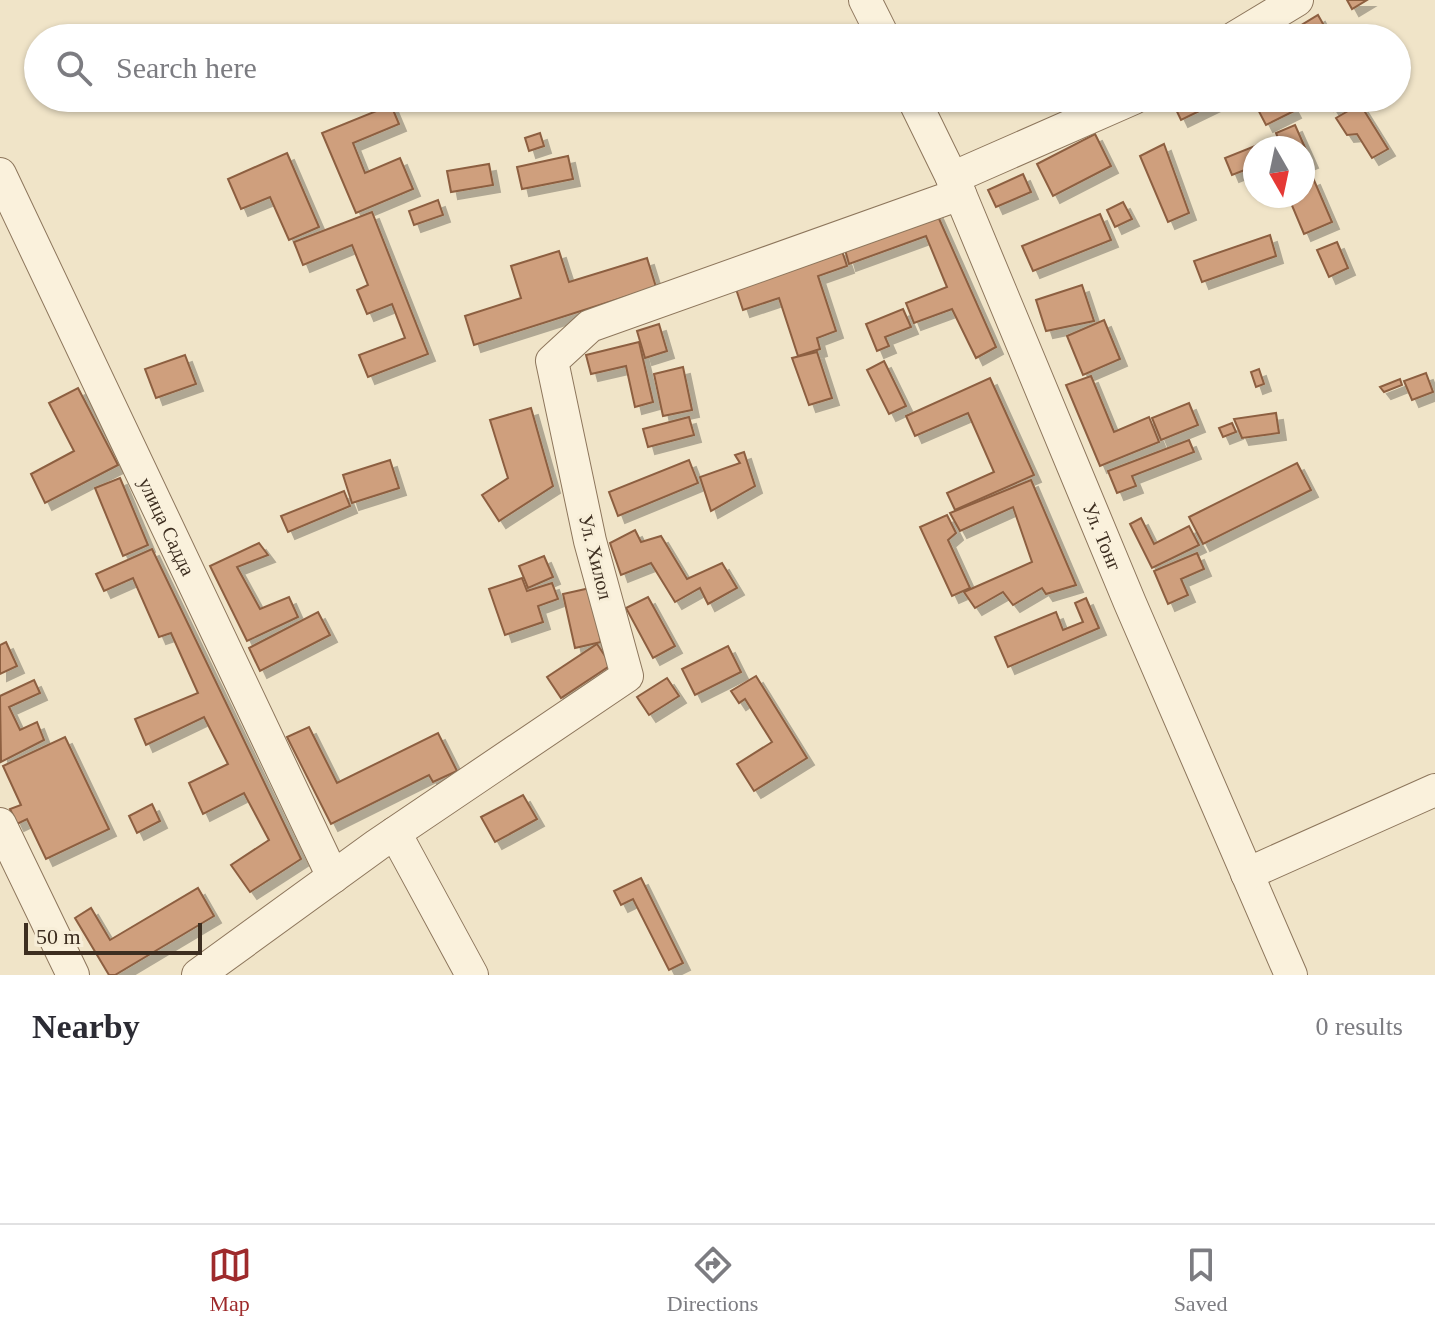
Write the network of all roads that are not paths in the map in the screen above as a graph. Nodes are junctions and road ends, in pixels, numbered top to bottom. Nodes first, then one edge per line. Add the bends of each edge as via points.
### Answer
1 (865, 0) edge
2 (1297, 0) edge
3 (877, 24) edge
4 (1257, 24) edge
5 (920, 112) edge
6 (1106, 112) edge
7 (0, 174) edge
8 (956, 186) junction
9 (1435, 790) edge
10 (0, 824) edge
11 (395, 833) junction
12 (1247, 874) junction
13 (333, 877) junction
14 (73, 975) edge
15 (198, 975) edge
16 (472, 975) edge
17 (1291, 975) edge

1 - 3 street
2 - 4 street
5 - 8 street, Ул. Тонг
6 - 8 street
7 - 13 street, улица Садда
8 - 11 street, Ул. Хилол via 590,326 552,361 590,541 627,676
8 - 12 street, Ул. Тонг
9 - 12 street
10 - 14 street
11 - 13 street, Ул. Хилол
11 - 16 street
12 - 17 street, Ул. Тонг
13 - 15 street, Ул. Хилол

